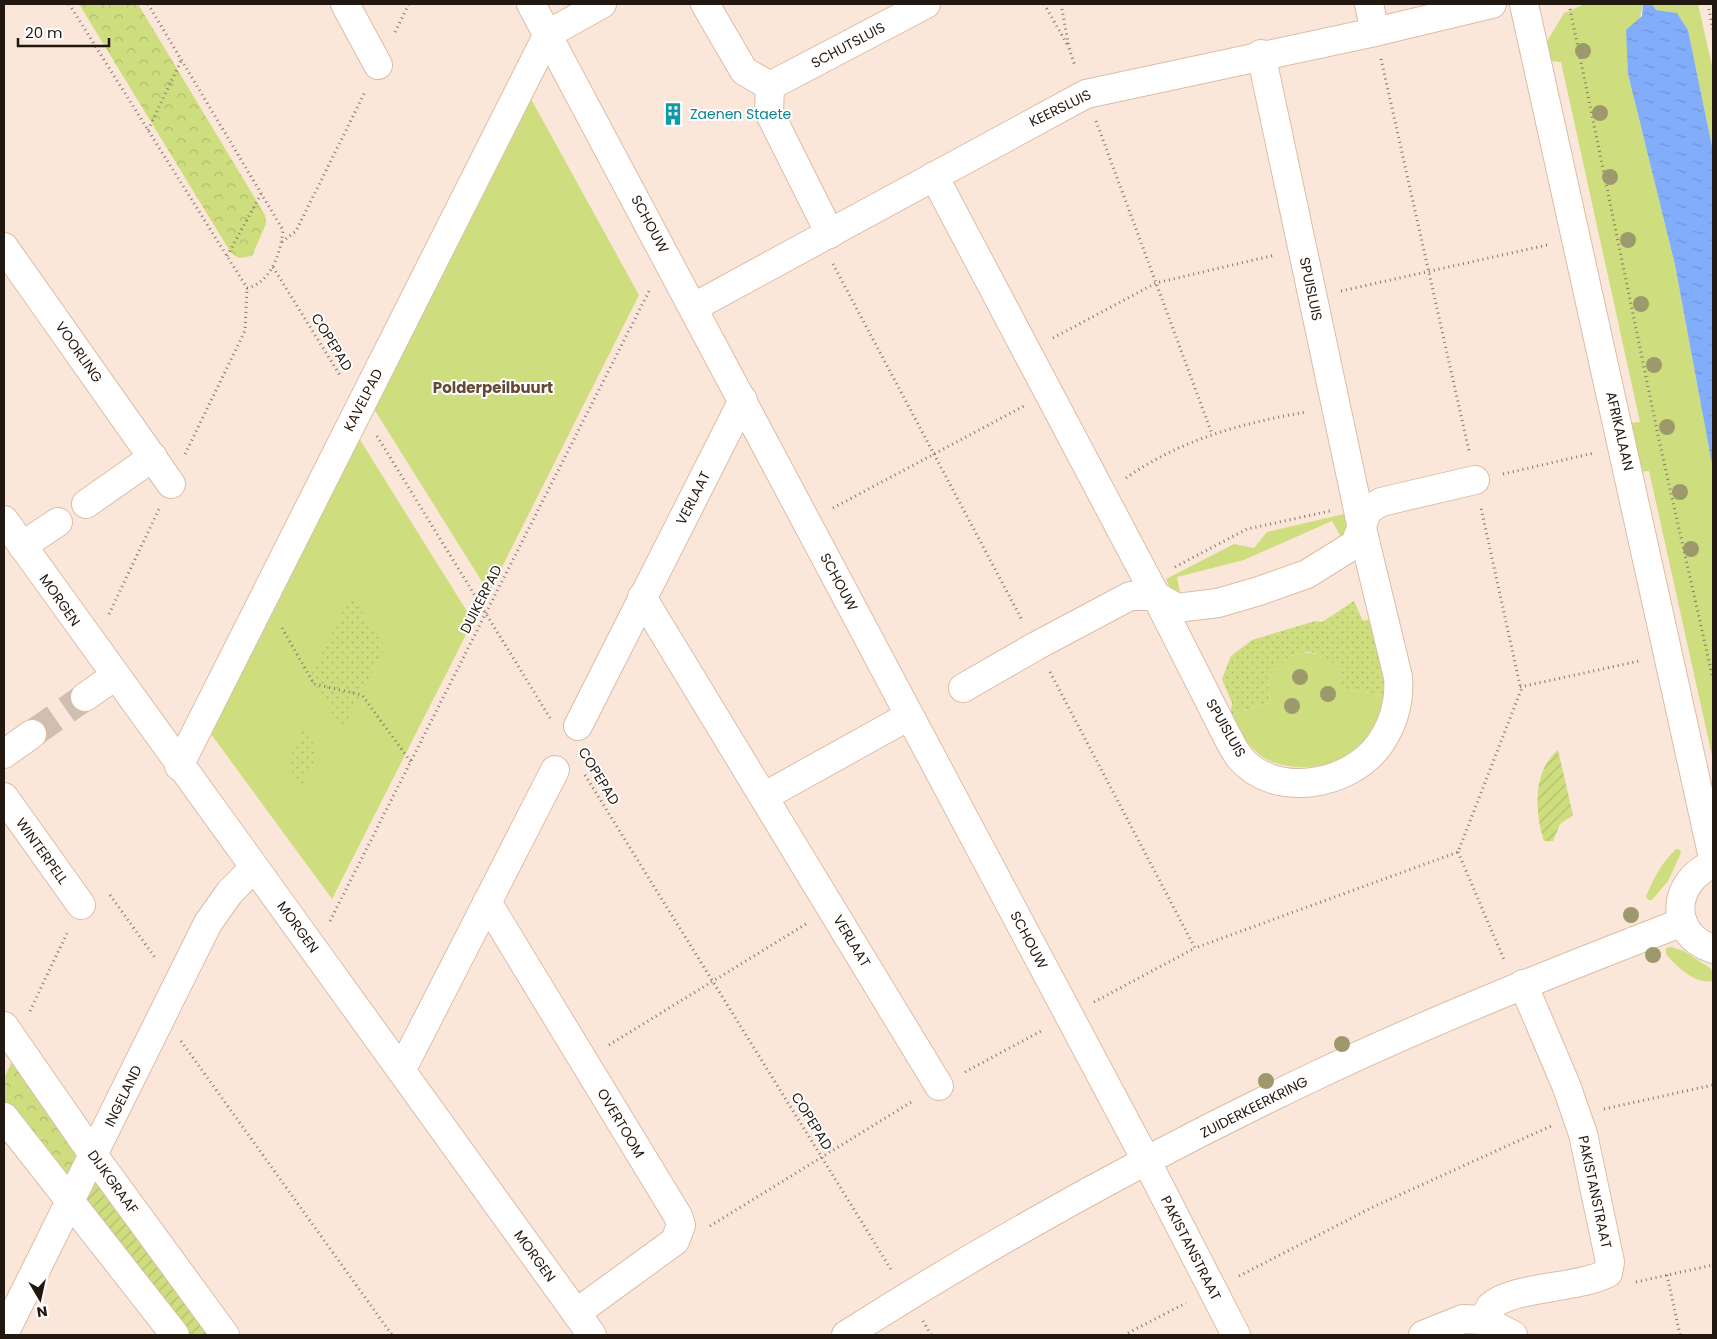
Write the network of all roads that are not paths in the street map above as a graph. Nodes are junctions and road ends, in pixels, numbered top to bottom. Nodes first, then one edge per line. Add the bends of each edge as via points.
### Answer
1 (345, 4) edge
2 (531, 4) edge
3 (602, 4) edge
4 (705, 4) edge
5 (926, 4) edge
6 (1369, 4) edge
7 (1492, 4) edge
8 (1524, 4) edge
9 (1375, 32) junction
10 (548, 34) junction
11 (1261, 54) junction
12 (378, 65) road end
13 (770, 86) junction
14 (934, 176) junction
15 (830, 234) junction
16 (4, 247) edge
17 (694, 307) junction
18 (743, 400) junction
19 (153, 458) junction
20 (1475, 480) road end
21 (171, 484) dead end
22 (86, 504) dead end
23 (1359, 514) junction
24 (4, 520) edge
25 (58, 522) dead end
26 (22, 546) junction
27 (1152, 588) junction
28 (642, 597) junction
29 (114, 676) junction
30 (963, 688) dead end
31 (85, 697) tunnel mouth
32 (909, 716) junction
33 (565, 724) road end
34 (32, 734) tunnel mouth
35 (4, 754) edge
36 (179, 766) junction
37 (555, 770) dead end
38 (765, 796) junction
39 (4, 797) edge
40 (1713, 858) edge
41 (1713, 864) edge
42 (254, 868) junction
43 (488, 902) junction
44 (81, 905) road end
45 (1683, 922) junction
46 (1713, 949) edge
47 (1519, 986) junction
48 (9, 1034) edge
49 (402, 1069) junction
50 (939, 1086) dead end
51 (4, 1117) edge
52 (94, 1156) junction
53 (1146, 1160) junction
54 (71, 1201) junction
55 (576, 1313) junction
56 (1484, 1320) junction
57 (4, 1334) edge
58 (175, 1335) edge
59 (225, 1335) edge
60 (592, 1335) edge
61 (846, 1335) edge
62 (1236, 1335) edge
63 (1423, 1335) edge
64 (1512, 1335) edge

1 - 12 street
2 - 10 street, SCHOUW
3 - 10 street
4 - 13 street via 744,71
5 - 13 street, SCHUTSLUIS
6 - 9 street
7 - 9 street, KEERSLUIS
8 - 40 street, AFRIKALAAN
9 - 11 street, KEERSLUIS
10 - 17 street, SCHOUW
10 - 36 street, KAVELPAD
11 - 14 street, KEERSLUIS via 1086,94
11 - 23 street, SPUISLUIS
13 - 15 street via 769,112
14 - 15 street, KEERSLUIS
14 - 27 street, SPUISLUIS
15 - 17 street, KEERSLUIS
16 - 19 street, VOORLING
17 - 18 street, SCHOUW
18 - 28 street, VERLAAT
18 - 32 street, SCHOUW
19 - 21 street, VOORLING
19 - 22 street
20 - 23 street via 1381,502
23 - 27 street via 1355,544 1307,574 1218,603 1177,608
23 - 27 street, SPUISLUIS via 1400,696 1394,718 1378,746 1358,764 1337,775 1316,782 1288,784 1262,774 1241,758
24 - 26 street, MORGEN
25 - 26 street
26 - 29 street, MORGEN
27 - 30 street via 1130,596
28 - 33 street, VERLAAT
28 - 38 street, VERLAAT
29 - 31 street
29 - 36 street, MORGEN
32 - 38 street
32 - 53 street, SCHOUW
34 - 35 street
36 - 42 street, MORGEN
37 - 43 street
38 - 50 street, VERLAAT
39 - 44 street, WINTERPELL
41 - 45 street via 1701,869 1682,892
42 - 49 street, MORGEN
42 - 52 street, INGELAND via 230,892 208,923
43 - 49 street
43 - 55 street, OVERTOOM via 681,1225 674,1241
45 - 46 street via 1691,935
45 - 47 street, ZUIDERKEERKRING
47 - 53 street, ZUIDERKEERKRING via 1316,1076
47 - 56 street, PAKISTANSTRAAT via 1583,1134 1610,1262 1608,1273 1595,1280 1514,1295 1491,1306
48 - 52 street, DIJKGRAAF
49 - 55 street, MORGEN
51 - 54 street
52 - 54 street, INGELAND
52 - 59 street, DIJKGRAAF
53 - 61 street, ZUIDERKEERKRING
53 - 62 street, PAKISTANSTRAAT
54 - 57 street, INGELAND
54 - 58 street
55 - 60 street, MORGEN
56 - 63 street via 1463,1319
56 - 64 street

